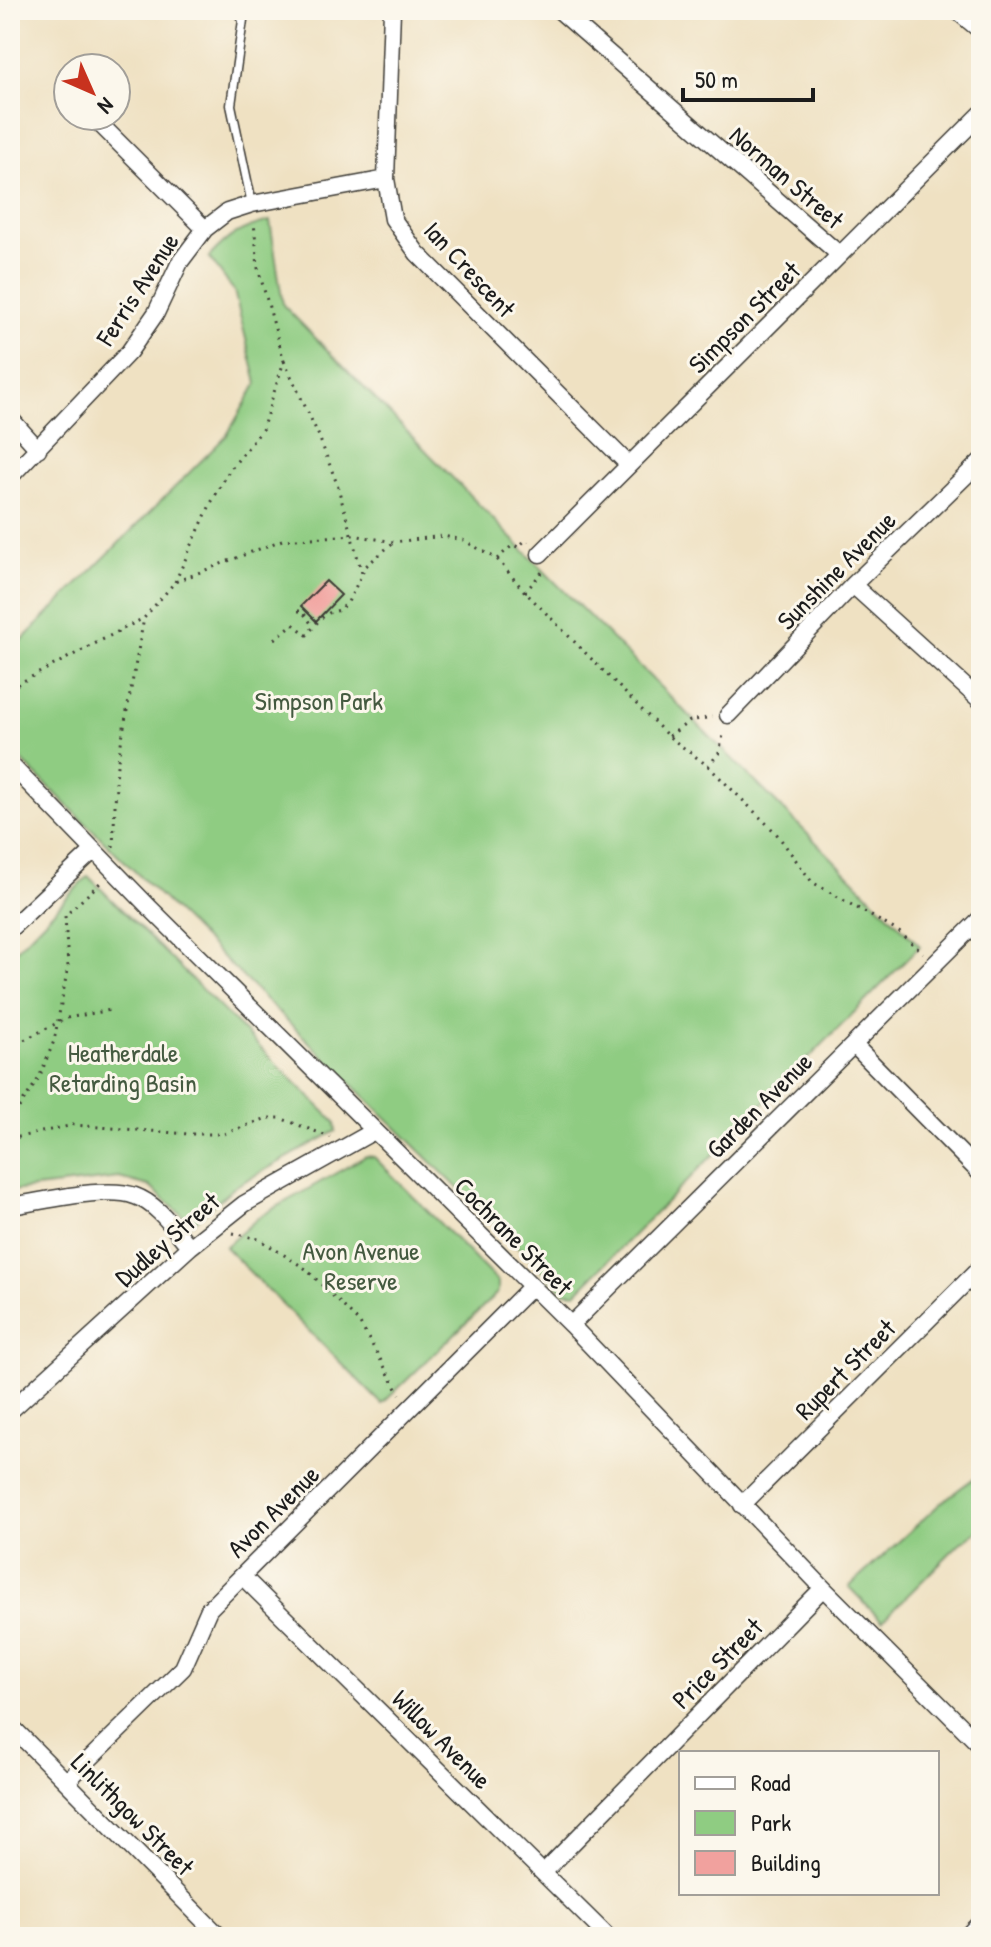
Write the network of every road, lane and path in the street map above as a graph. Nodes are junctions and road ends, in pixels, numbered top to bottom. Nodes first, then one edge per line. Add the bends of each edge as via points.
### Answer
1 (236, 10) edge
2 (392, 10) edge
3 (559, 10) edge
4 (956, 10) edge
5 (981, 31) edge
6 (981, 114) edge
7 (108, 132) edge
8 (386, 179) junction
9 (252, 204) junction
10 (205, 229) junction
11 (840, 255) junction
12 (284, 361) junction
13 (10, 418) edge
14 (38, 449) junction
15 (981, 461) edge
16 (629, 465) junction
17 (10, 477) edge
18 (353, 535) junction
19 (394, 542) junction
20 (540, 554) dead end
21 (362, 573) junction
22 (175, 582) junction
23 (853, 585) junction
24 (298, 611) dead end
25 (144, 618) junction
26 (313, 626) junction
27 (275, 639) dead end
28 (10, 688) edge
29 (981, 701) edge
30 (728, 715) junction
31 (668, 736) junction
32 (10, 764) edge
33 (708, 766) junction
34 (93, 851) junction
35 (112, 870) junction
36 (981, 918) edge
37 (10, 929) edge
38 (935, 963) junction
39 (111, 1010) dead end
40 (57, 1022) junction
41 (854, 1045) junction
42 (10, 1047) edge
43 (10, 1121) edge
44 (374, 1131) junction
45 (10, 1139) edge
46 (349, 1145) junction
47 (981, 1174) edge
48 (10, 1206) edge
49 (214, 1228) junction
50 (190, 1247) junction
51 (981, 1267) edge
52 (531, 1287) junction
53 (571, 1325) junction
54 (409, 1410) junction
55 (10, 1411) edge
56 (742, 1505) junction
57 (242, 1576) junction
58 (823, 1588) junction
59 (10, 1725) edge
60 (980, 1741) edge
61 (67, 1781) junction
62 (543, 1873) junction
63 (981, 1922) edge
64 (220, 1937) edge
65 (608, 1937) edge
66 (966, 1937) edge

1 - 9 lane via 243,20 231,105
2 - 8 street, Ian Crescent
3 - 11 street, Norman Street
4 - 5 street
6 - 11 street, Simpson Street
7 - 10 street
8 - 9 street, Ferris Avenue
8 - 16 street, Ian Crescent via 393,219 417,253
9 - 10 street, Ferris Avenue via 227,212
9 - 12 path via 258,268
10 - 14 street, Ferris Avenue via 129,352
11 - 16 street, Simpson Street
12 - 18 path via 318,434
12 - 22 path via 262,430 229,471
13 - 14 street
14 - 17 street, Ferris Avenue
15 - 23 street, Sunshine Avenue
16 - 20 street, Simpson Street
18 - 19 path
18 - 21 path
18 - 22 path via 282,540
19 - 21 path
19 - 31 path via 443,536 463,540 497,559
21 - 26 path via 348,602
22 - 25 path
23 - 29 street
23 - 30 street, Sunshine Avenue
24 - 26 path
25 - 28 path
25 - 35 path via 117,765
26 - 27 path via 307,635 293,624
30 - 31 path via 690,721
30 - 33 path via 719,753
31 - 33 path
32 - 34 street, Cochrane Street
33 - 38 path via 776,833 812,882 899,932
34 - 35 street, Cochrane Street
34 - 37 street
35 - 40 path via 65,916 68,967
35 - 44 street, Cochrane Street
36 - 38 street, Garden Avenue
38 - 41 street, Garden Avenue
39 - 40 path
40 - 42 path
40 - 43 path via 39,1078
41 - 47 street
41 - 53 street, Garden Avenue
44 - 46 street, Dudley Street
44 - 52 street, Cochrane Street
45 - 46 path via 73,1125 224,1134 280,1118
46 - 49 street, Dudley Street via 244,1204
48 - 50 street via 111,1191 136,1196 155,1208
49 - 50 street, Dudley Street
49 - 54 path via 259,1239 306,1269 359,1322
50 - 55 street, Dudley Street
51 - 56 street, Rupert Street
52 - 53 street, Cochrane Street
52 - 54 street, Avon Avenue
53 - 56 street, Cochrane Street
54 - 57 street, Avon Avenue
56 - 58 street, Cochrane Street
57 - 61 street, Avon Avenue via 209,1609 183,1668
57 - 62 street, Willow Avenue
58 - 60 street, Cochrane Street
58 - 62 street, Price Street
59 - 61 street, Linlithgow Street
61 - 64 street, Linlithgow Street
62 - 65 street, Willow Avenue
63 - 66 street

